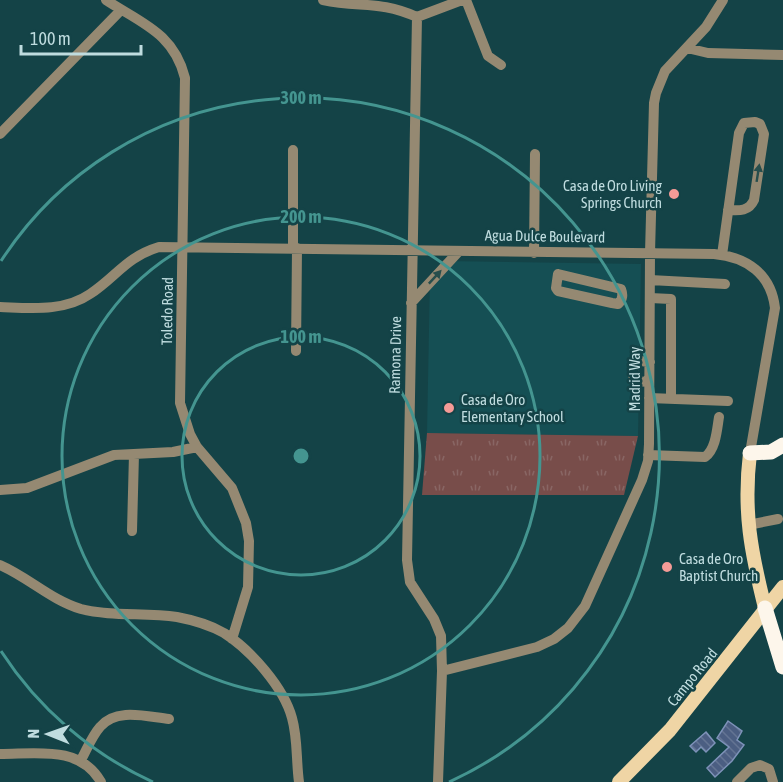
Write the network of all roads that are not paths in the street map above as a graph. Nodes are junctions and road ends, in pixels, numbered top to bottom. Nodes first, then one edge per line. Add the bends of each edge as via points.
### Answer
1 (106, 0) edge
2 (323, 0) edge
3 (464, 0) edge
4 (723, 0) edge
5 (121, 10) junction
6 (417, 17) junction
7 (687, 48) junction
8 (783, 55) edge
9 (501, 65) dead end
10 (0, 134) edge
11 (293, 150) dead end
12 (535, 154) dead end
13 (728, 210) junction
14 (183, 247) junction
15 (295, 248) junction
16 (412, 250) junction
17 (459, 251) junction
18 (534, 252) junction
19 (560, 253) junction
20 (650, 253) junction
21 (722, 255) junction
22 (558, 274) junction
23 (650, 280) junction
24 (724, 284) dead end
25 (650, 298) junction
26 (411, 303) junction
27 (0, 307) edge
28 (296, 351) dead end
29 (650, 362) junction
30 (649, 382) junction
31 (649, 398) junction
32 (671, 399) junction
33 (728, 401) dead end
34 (719, 417) dead end
35 (783, 446) edge
36 (196, 447) junction
37 (750, 453) junction
38 (134, 454) junction
39 (648, 455) junction
40 (0, 490) edge
41 (778, 519) dead end
42 (748, 525) junction
43 (132, 531) dead end
44 (0, 566) edge
45 (783, 586) edge
46 (765, 608) junction
47 (232, 639) junction
48 (783, 668) edge
49 (442, 671) junction
50 (169, 719) dead end
51 (0, 754) edge
52 (81, 760) junction
53 (772, 777) edge
54 (101, 782) edge
55 (299, 782) edge
56 (438, 782) edge
57 (620, 782) edge
58 (736, 782) edge

1 - 5 street, Toledo Road
2 - 6 street via 384,3
3 - 6 street
3 - 9 street via 488,56
4 - 7 street, Madrid Way
5 - 10 street
5 - 14 street, Toledo Road via 160,33 183,70
6 - 16 street, Ramona Drive
7 - 8 street via 708,53
7 - 20 street, Madrid Way via 665,71 654,103
11 - 15 street
12 - 18 street
13 -> 13 street via 744,210 754,200 764,134 755,122 744,123 739,133
13 - 21 street
14 - 15 street, Agua Dulce Boulevard
14 - 27 street, Agua Dulce Boulevard via 159,247 137,255 92,293 72,303 43,308
14 - 36 street, Toledo Road via 180,403
15 - 16 street, Agua Dulce Boulevard
15 - 28 street
16 - 17 street, Agua Dulce Boulevard
16 - 26 street, Ramona Drive
17 - 18 street, Agua Dulce Boulevard
26 -> 17 street
18 - 19 street, Agua Dulce Boulevard
19 - 20 street, Agua Dulce Boulevard
19 - 22 street
20 - 21 street, Agua Dulce Boulevard
20 - 23 street, Madrid Way
21 - 37 street, Agua Dulce Boulevard via 737,258 757,270 768,283 774,300 774,323
22 - 22 street via 558,291 620,302 621,289
23 - 24 street
23 - 25 street, Madrid Way
25 - 29 street, Madrid Way
25 - 32 street via 671,299
26 - 49 street, Ramona Drive via 407,568 413,587 438,627
29 - 30 street, Madrid Way
29 - 30 street via 636,362 633,375 635,381
30 - 31 street, Madrid Way
31 - 32 street
31 - 39 street, Madrid Way
32 - 33 street
34 - 39 street via 713,446 705,457
35 - 37 highway via 771,452
36 - 38 street
36 - 47 street, Toledo Road via 232,488 248,532 248,587
37 - 42 main road, Agua Dulce Boulevard
38 - 40 street via 114,454 27,488
38 - 43 street
39 - 49 street, Madrid Way via 642,480 590,598 575,621 537,647
41 - 42 street
42 - 46 main road, Agua Dulce Boulevard
44 - 47 street via 79,608 176,617 210,627
45 - 46 main road, Campo Road
46 - 48 highway
46 - 57 main road, Campo Road via 670,730
47 - 55 street via 258,663 287,704 295,730
49 - 56 street, Ramona Drive
50 - 52 street via 129,715 114,718 100,727
51 - 52 street via 64,754
52 - 54 street
53 - 58 street via 766,767 757,766

